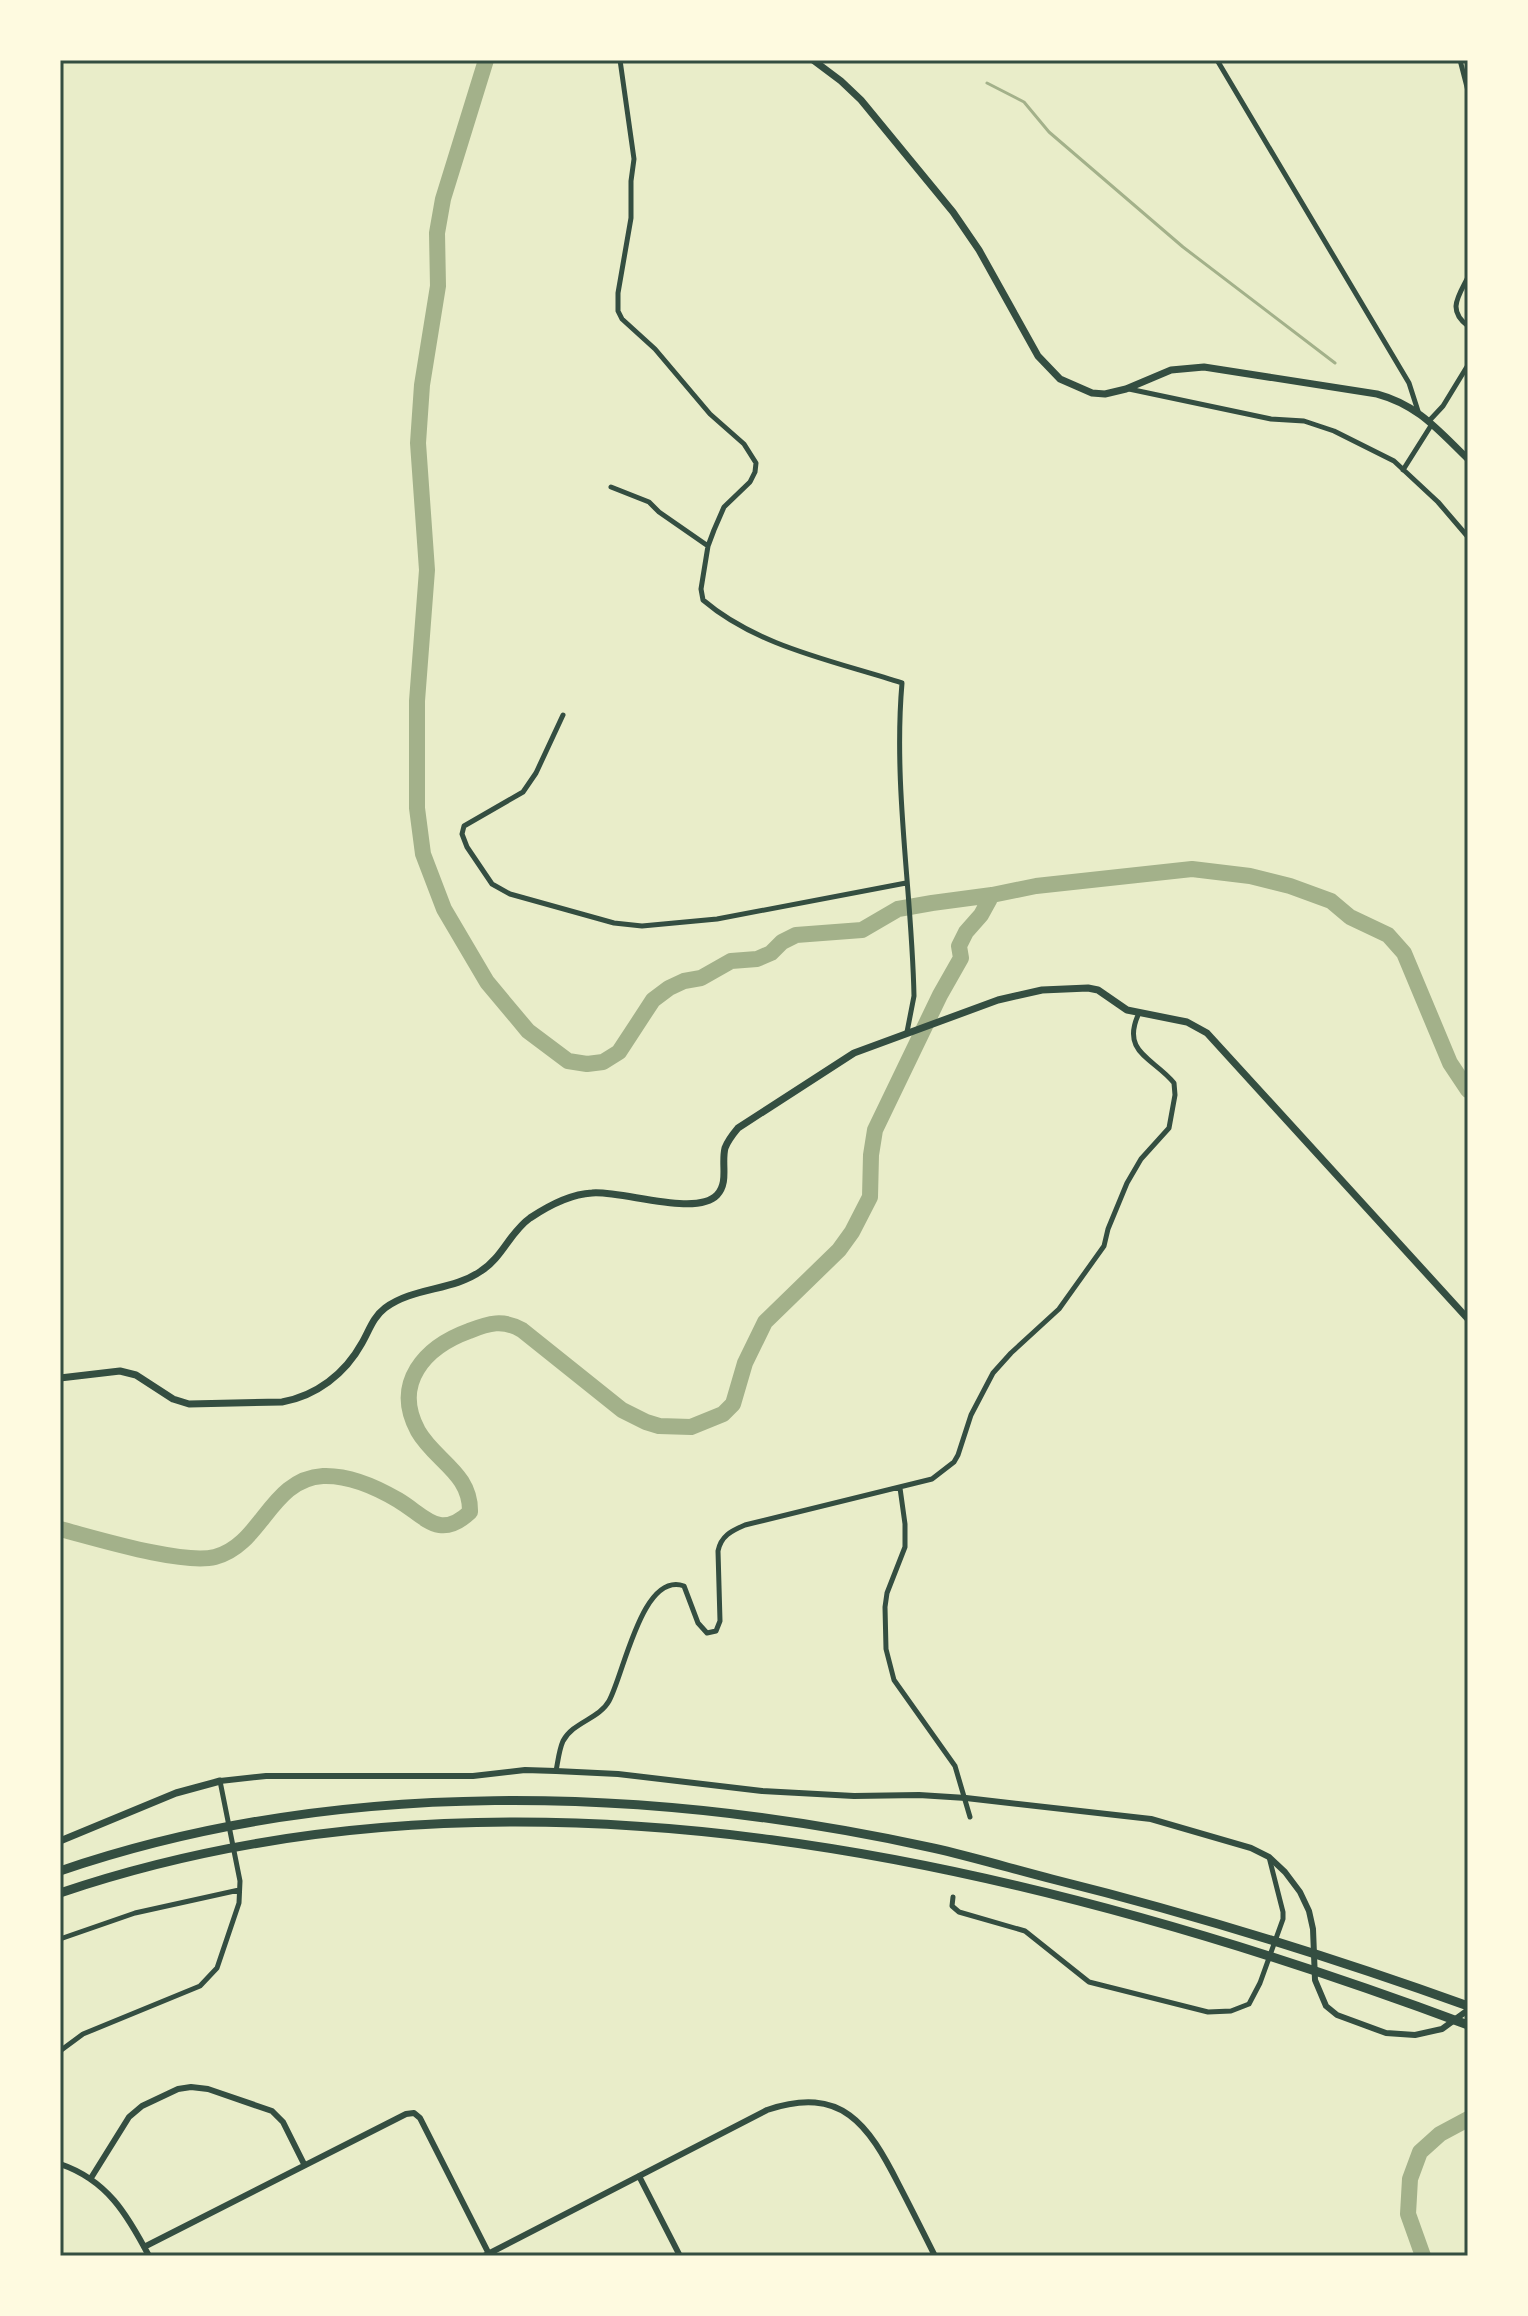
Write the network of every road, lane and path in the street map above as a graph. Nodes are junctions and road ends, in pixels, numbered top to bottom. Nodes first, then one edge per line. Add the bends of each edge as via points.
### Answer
1 (620, 60) edge
2 (813, 60) edge
3 (1217, 60) edge
4 (1460, 60) edge
5 (1468, 91) edge
6 (1468, 277) edge
7 (1468, 326) edge
8 (1468, 365) edge
9 (1126, 389) junction
10 (1418, 411) junction
11 (1431, 423) junction
12 (1468, 459) edge
13 (1403, 470) junction
14 (611, 487) dead end
15 (1468, 537) edge
16 (708, 546) junction
17 (563, 715) dead end
18 (906, 883) junction
19 (1139, 1013) junction
20 (910, 1030) junction
21 (1468, 1319) edge
22 (60, 1378) edge
23 (900, 1488) junction
24 (556, 1771) junction
25 (220, 1781) junction
26 (966, 1798) junction
27 (970, 1817) dead end
28 (60, 1841) edge
29 (1269, 1857) junction
30 (60, 1871) edge
31 (239, 1890) junction
32 (60, 1893) edge
33 (953, 1897) dead end
34 (60, 1939) edge
35 (1468, 2008) edge
36 (1468, 2025) edge
37 (60, 2051) edge
38 (60, 2164) edge
39 (304, 2164) junction
40 (639, 2176) junction
41 (91, 2178) junction
42 (144, 2247) junction
43 (488, 2255) edge
44 (149, 2256) edge
45 (680, 2256) edge
46 (935, 2256) edge

1 - 16 street via 634,159 618,311 756,463 750,482 724,507
2 - 9 main road via 861,100 953,212 1051,371 1092,393
3 - 10 street via 1409,383
4 - 5 street
6 - 7 street via 1455,311
8 - 11 street
9 - 10 main road via 1171,370 1204,367 1377,394
9 - 13 street via 1304,421 1334,431
10 - 11 main road
11 - 12 main road
11 - 13 street
13 - 15 street
14 - 16 street via 649,502
16 - 18 street via 701,589 703,600 714,610 807,654 902,683 898,724
17 - 18 street via 523,792 464,826 467,847 492,884 510,894 584,917 642,926 717,919
18 - 20 street via 913,985
19 - 20 main road via 1098,990 1079,987 1021,994
19 - 21 main road via 1187,1022 1207,1033
19 - 23 street via 1134,1042 1174,1083 1169,1128 1133,1172 1104,1246 1059,1309 993,1373 954,1462 932,1479
20 - 22 main road via 854,1053 738,1128 726,1147 720,1190 708,1201 589,1193 555,1204 528,1219 483,1271 383,1309 348,1365 296,1400 189,1404 129,1372
23 - 24 street via 745,1525 727,1534 718,1551 720,1621 712,1634 698,1623 684,1586 660,1589 639,1622 609,1701 566,1736
23 - 26 street via 905,1539 886,1600 889,1667 949,1755
24 - 25 street
24 - 26 street via 762,1791
25 - 28 main road via 176,1793
25 - 31 street
26 - 27 street
26 - 29 street via 1151,1819
29 - 33 street via 1283,1919 1249,2004 1231,2011 1208,2012 1089,1982 1025,1931 959,1912 952,1906
29 - 35 street via 1300,1892 1309,1911 1315,1980 1326,2006 1337,2015 1386,2033 1415,2035 1442,2029
30 - 35 highway via 170,1839 394,1805 542,1801 713,1813 935,1848 1140,1901 1337,1961
31 - 34 street via 135,1913
31 - 37 street via 231,1930 209,1979 83,2034
32 - 36 highway via 176,1860 280,1841 426,1826 544,1823 712,1832 874,1854 975,1876 1197,1935
38 - 41 street
39 - 41 street via 272,2111 191,2087 142,2106 129,2117
39 - 42 street
39 - 43 street via 414,2113
40 - 43 street
40 - 45 street
40 - 46 street via 767,2110 808,2101 824,2104 854,2118 875,2140
41 - 42 street via 120,2204
42 - 44 street

